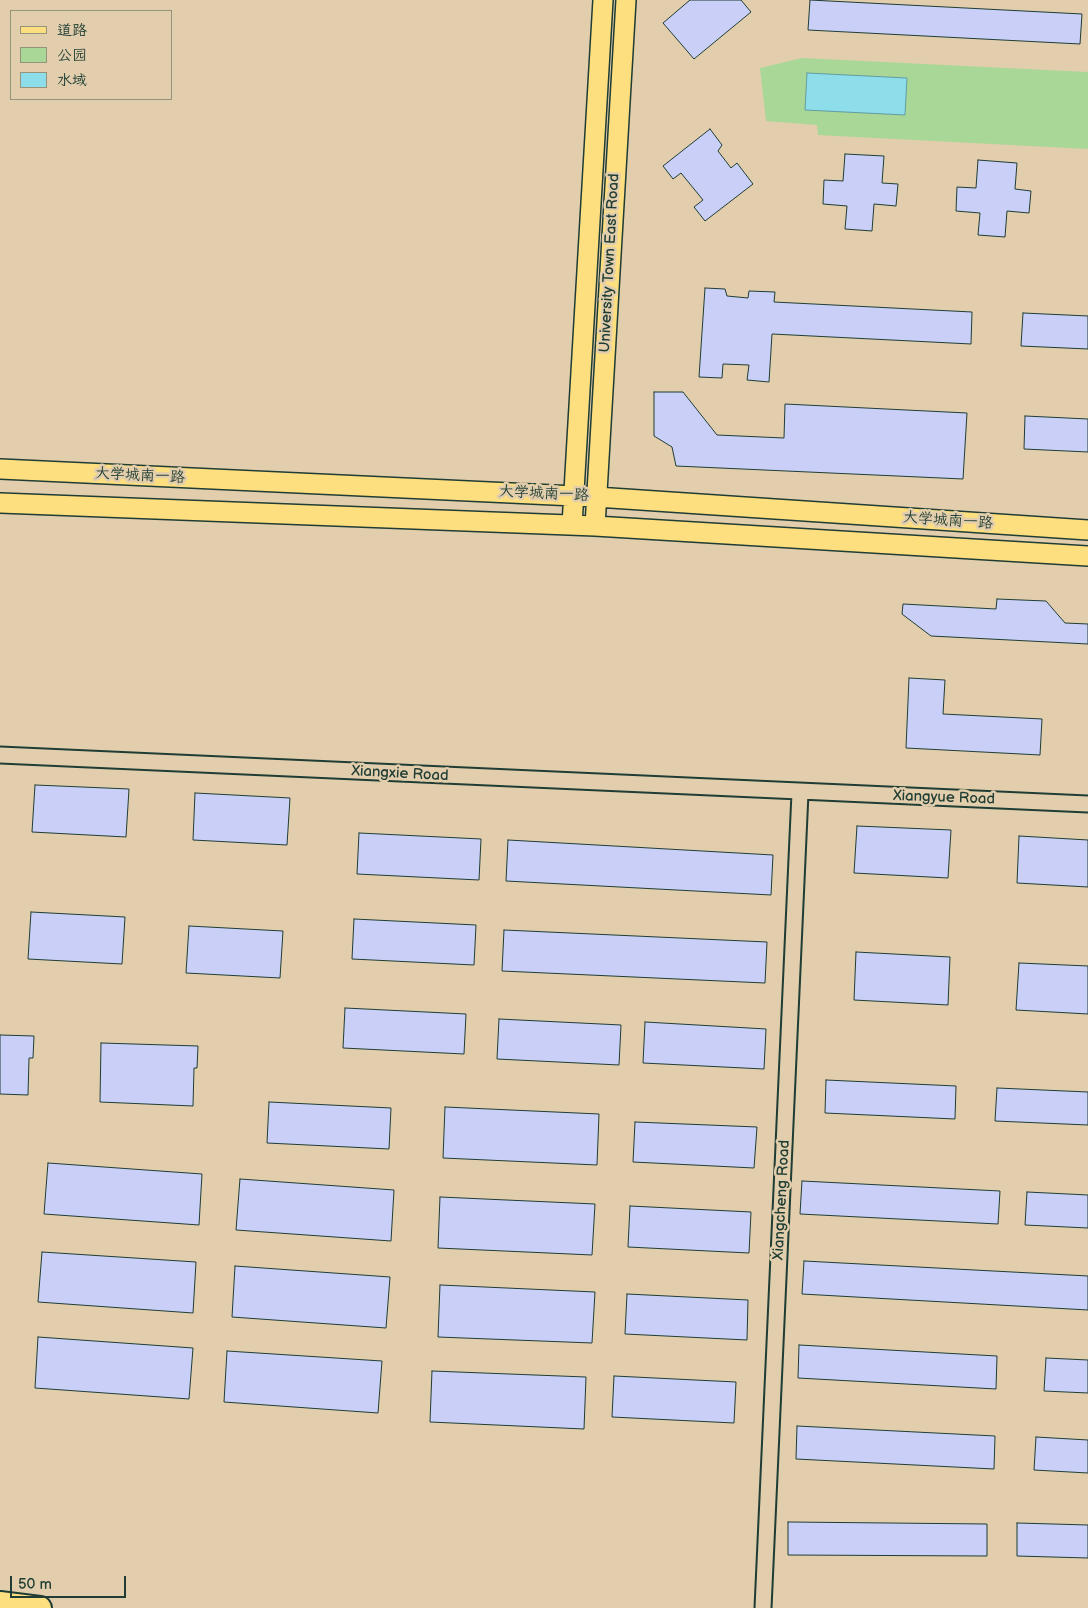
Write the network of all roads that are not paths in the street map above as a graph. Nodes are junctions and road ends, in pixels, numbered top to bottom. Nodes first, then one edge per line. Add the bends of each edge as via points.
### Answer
1 (603, 0) edge
2 (626, 0) edge
3 (0, 469) edge
4 (572, 495) junction
5 (596, 496) junction
6 (0, 503) edge
7 (572, 525) junction
8 (594, 526) junction
9 (1088, 530) edge
10 (1088, 556) edge
11 (0, 755) edge
12 (800, 793) junction
13 (1088, 804) edge
14 (0, 1603) edge
15 (40, 1608) edge
16 (763, 1608) edge

1 - 4 main road, University Town East Road
2 - 5 main road, University Town East Road
3 - 4 main road, 大学城南一路
4 - 5 main road, 大学城南一路
4 - 7 main road, University Town East Road
5 - 8 main road, University Town East Road
5 - 9 main road, 大学城南一路
6 - 7 main road, 大学城南一路
7 - 8 main road, 大学城南一路
8 - 10 main road, 大学城南一路
11 - 12 street, Xiangxie Road
12 - 13 street, Xiangyue Road
12 - 16 street, Xiangcheng Road
14 - 15 highway

